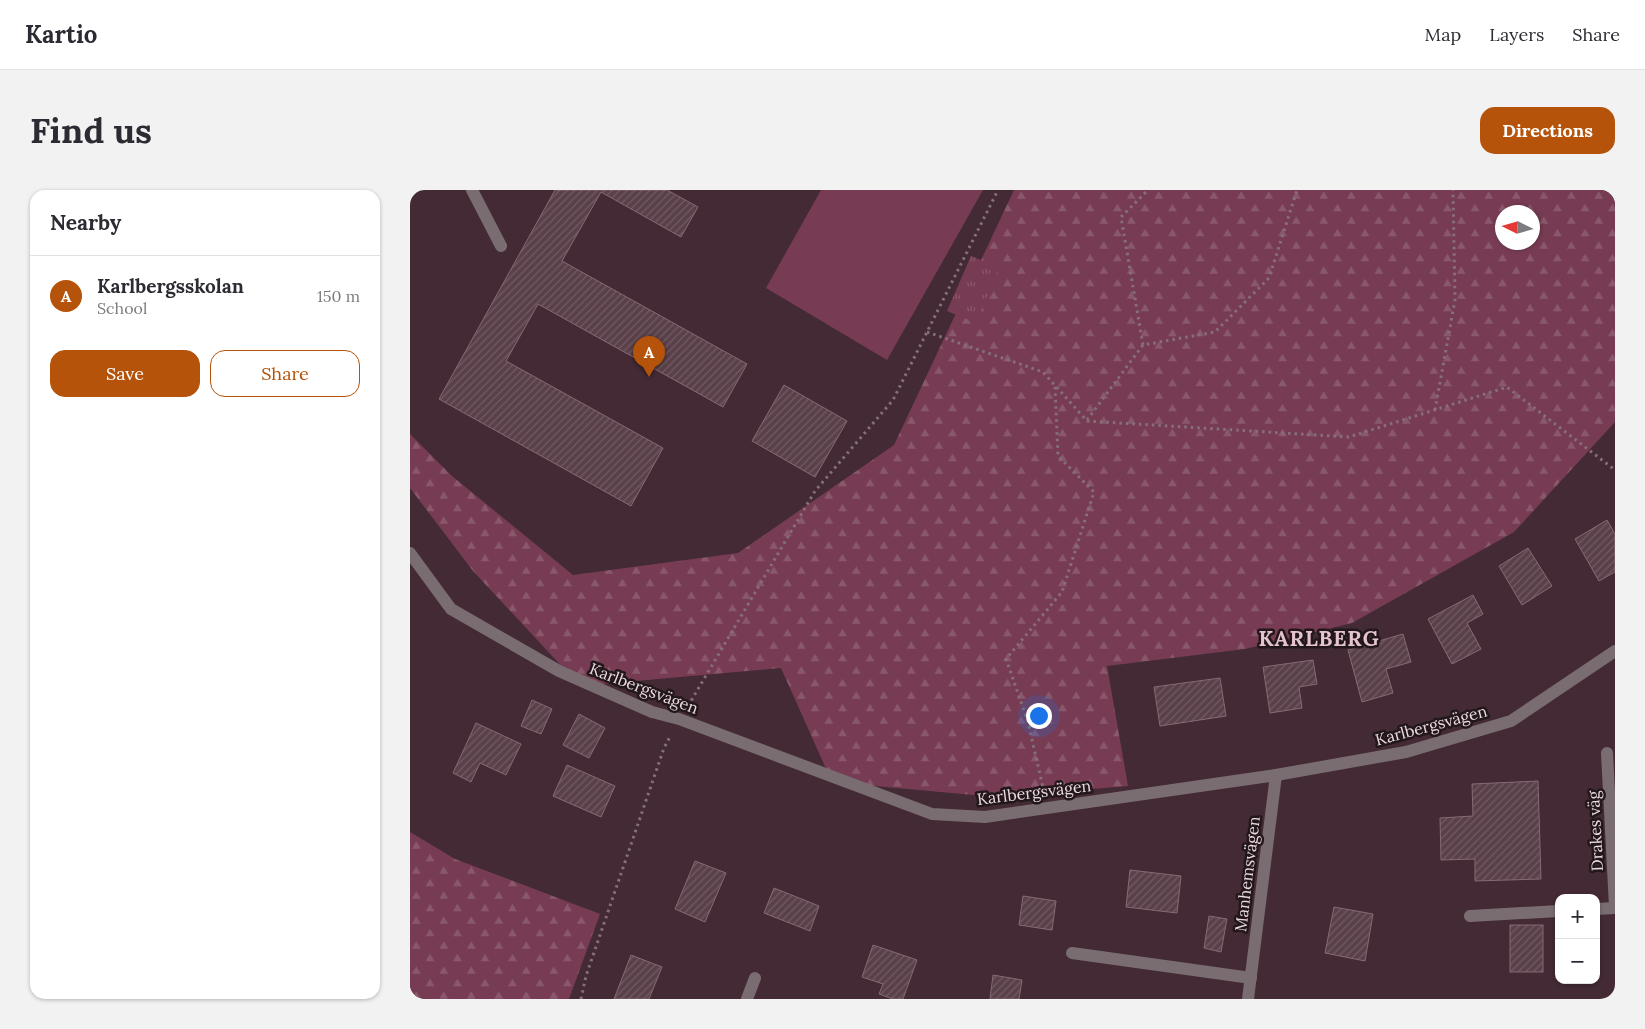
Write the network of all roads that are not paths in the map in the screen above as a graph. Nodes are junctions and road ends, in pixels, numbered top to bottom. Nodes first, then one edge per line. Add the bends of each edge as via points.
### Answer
1 (472, 190) edge
2 (501, 246) dead end
3 (410, 553) edge
4 (1615, 651) edge
5 (1607, 753) dead end
6 (1276, 775) junction
7 (1615, 907) edge
8 (1600, 909) edge
9 (1555, 911) edge
10 (1470, 916) dead end
11 (1072, 954) dead end
12 (755, 978) dead end
13 (1251, 978) junction
14 (747, 999) edge
15 (1248, 999) edge

1 - 2 street
3 - 6 street, Karlbergsvägen via 452,609 559,671 652,712 932,814 985,818
4 - 6 street, Karlbergsvägen via 1511,721 1406,752
5 - 7 street, Drakes väg
6 - 13 street, Manhemsvägen
7 - 8 street, Drakes väg
9 - 10 street
11 - 13 street
12 - 14 street
13 - 15 street, Manhemsvägen

